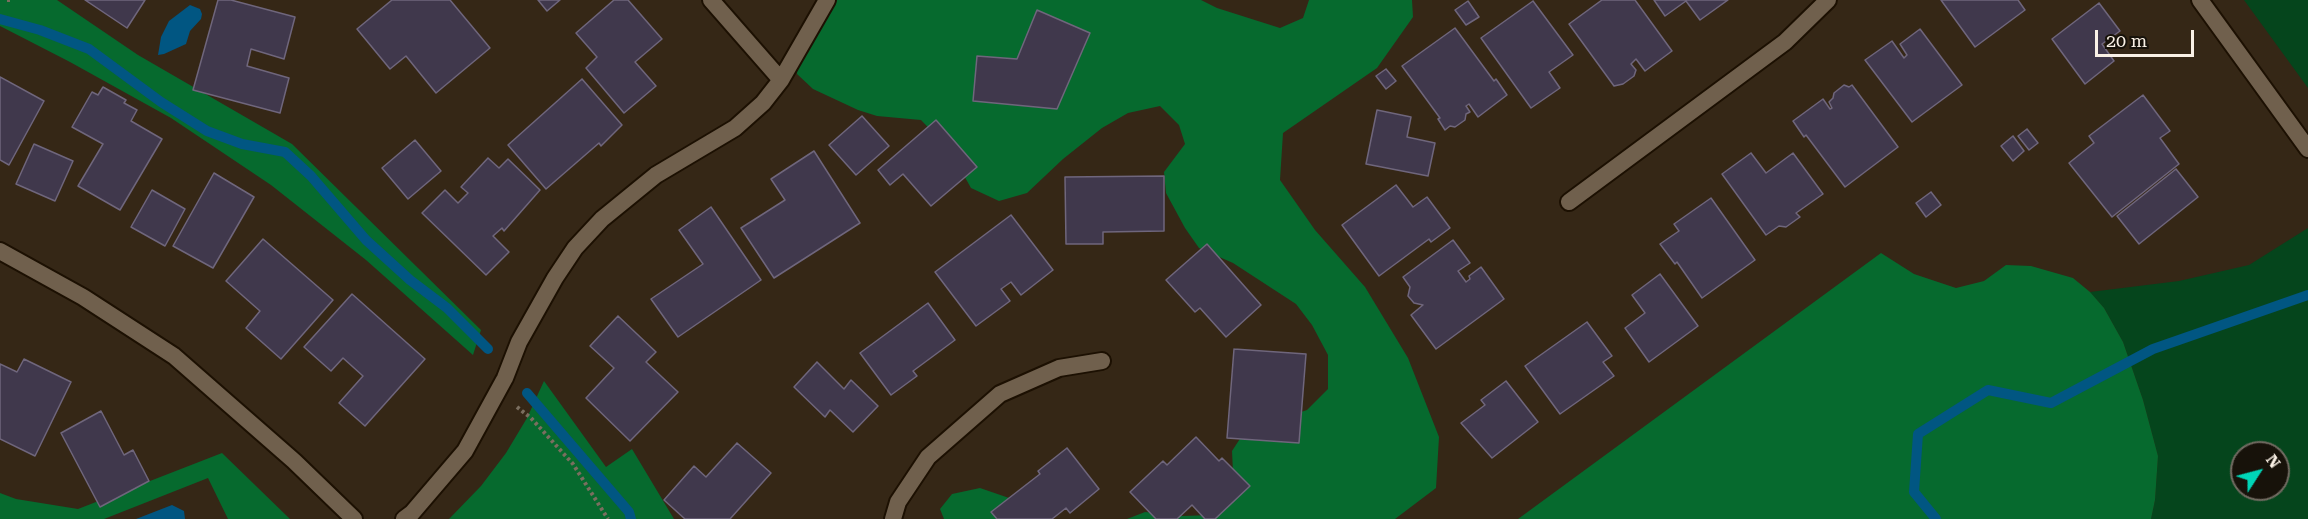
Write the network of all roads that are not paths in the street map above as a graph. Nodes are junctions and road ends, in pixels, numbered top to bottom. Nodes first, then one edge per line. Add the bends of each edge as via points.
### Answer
1 (711, 0) edge
2 (827, 0) edge
3 (1828, 0) edge
4 (2200, 0) edge
5 (782, 80) junction
6 (2308, 149) edge
7 (1569, 202) dead end
8 (0, 251) edge
9 (1102, 361) dead end
10 (354, 519) edge
11 (404, 519) edge
12 (893, 519) edge

1 - 5 street
2 - 5 street
3 - 7 street via 1785,42
4 - 6 street
5 - 11 street via 735,128 656,175 602,219 575,248 519,342 465,451
8 - 10 street via 83,297 174,356
9 - 12 street via 1059,368 1000,394 928,457 898,502

